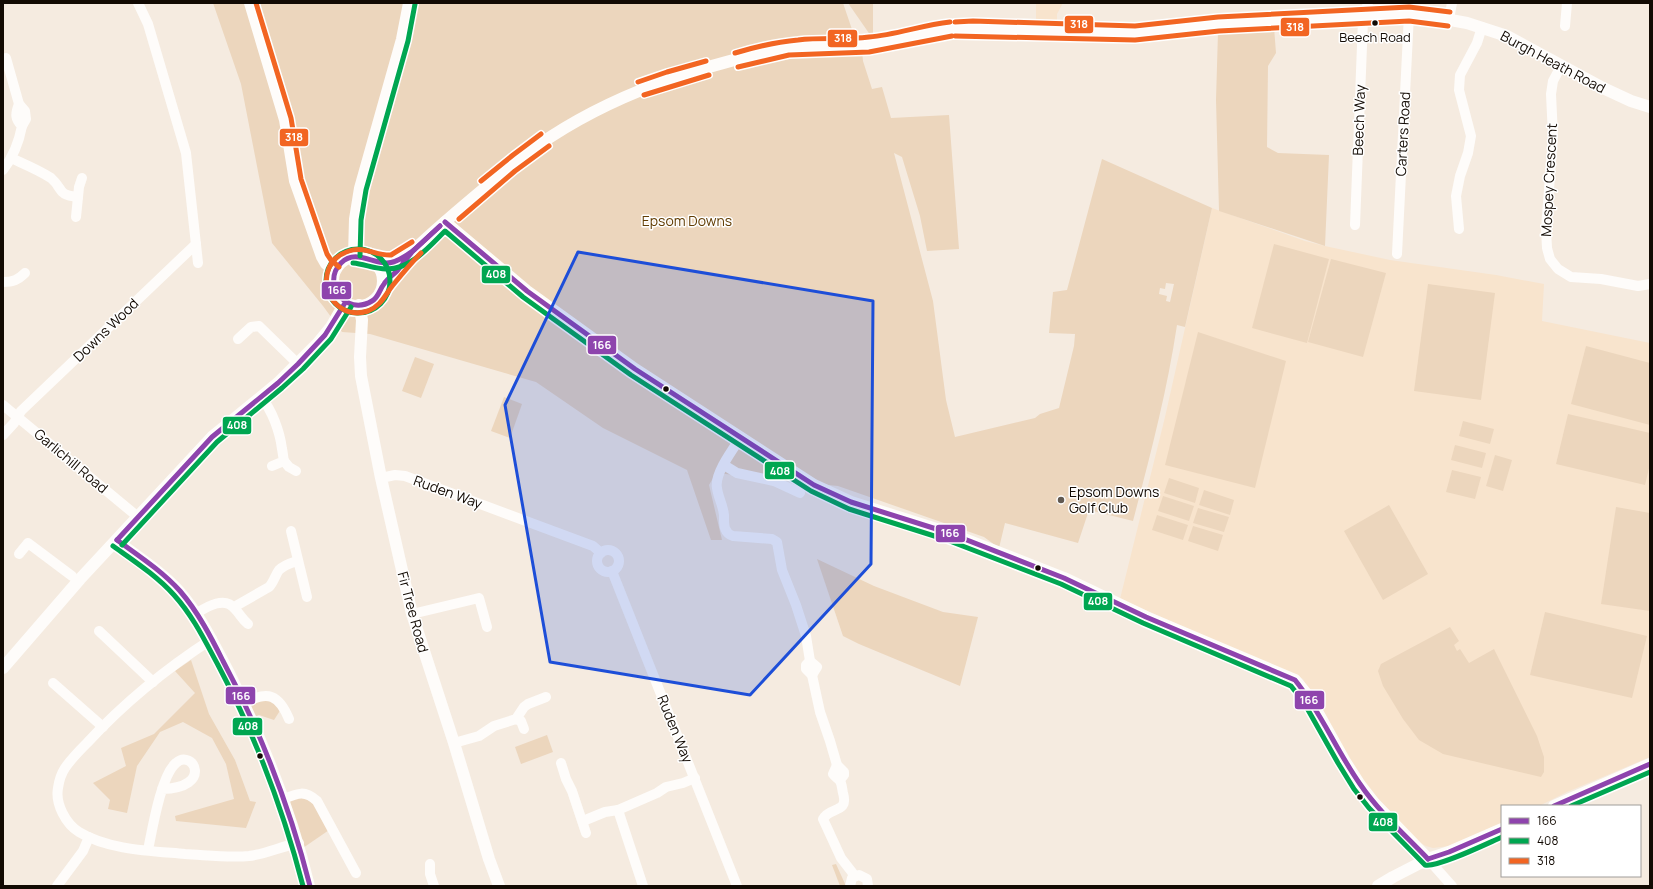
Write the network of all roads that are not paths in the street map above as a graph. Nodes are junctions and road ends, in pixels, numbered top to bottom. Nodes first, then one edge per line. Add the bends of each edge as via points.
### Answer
1 (138, 3) edge
2 (249, 3) edge
3 (408, 3) edge
4 (1368, 3) edge
5 (1452, 3) edge
6 (1567, 3) edge
7 (1409, 14) junction
8 (1365, 16) junction
9 (1449, 19) junction
10 (1565, 26) dead end
11 (1482, 27) junction
12 (6, 58) dead end
13 (1561, 66) junction
14 (1650, 107) edge
15 (11, 158) junction
16 (3, 170) edge
17 (82, 178) dead end
18 (78, 197) junction
19 (76, 217) dead end
20 (445, 222) junction
21 (1355, 226) dead end
22 (1459, 229) dead end
23 (196, 244) junction
24 (414, 250) junction
25 (1397, 254) dead end
26 (353, 256) junction
27 (373, 260) junction
28 (198, 262) dead end
29 (25, 272) dead end
30 (334, 272) junction
31 (3, 282) edge
32 (1650, 284) edge
33 (383, 285) junction
34 (374, 300) junction
35 (345, 303) junction
36 (359, 305) junction
37 (362, 330) junction
38 (238, 339) dead end
39 (298, 364) junction
40 (261, 397) junction
41 (3, 406) edge
42 (18, 417) junction
43 (3, 435) edge
44 (741, 437) junction
45 (284, 461) junction
46 (724, 465) junction
47 (272, 466) dead end
48 (296, 471) dead end
49 (381, 478) junction
50 (800, 493) dead end
51 (138, 517) junction
52 (291, 531) dead end
53 (117, 540) junction
54 (601, 553) junction
55 (18, 554) dead end
56 (297, 561) junction
57 (612, 571) junction
58 (72, 576) dead end
59 (306, 597) dead end
60 (234, 607) junction
61 (197, 613) junction
62 (412, 614) junction
63 (248, 624) dead end
64 (487, 627) dead end
65 (99, 631) dead end
66 (212, 640) junction
67 (3, 668) edge
68 (153, 682) junction
69 (53, 683) dead end
70 (546, 697) dead end
71 (245, 703) junction
72 (289, 719) dead end
73 (516, 719) junction
74 (103, 727) junction
75 (524, 729) dead end
76 (454, 743) junction
77 (561, 763) dead end
78 (1650, 764) edge
79 (695, 778) junction
80 (162, 789) dead end
81 (284, 799) junction
82 (1556, 805) edge
83 (618, 810) junction
84 (583, 821) junction
85 (1501, 829) edge
86 (586, 833) dead end
87 (89, 837) junction
88 (299, 843) junction
89 (148, 850) junction
90 (1428, 859) junction
91 (430, 864) dead end
92 (356, 873) dead end
93 (855, 876) junction
94 (57, 886) edge
95 (310, 886) edge
96 (434, 886) edge
97 (499, 886) edge
98 (643, 886) edge
99 (737, 886) edge
100 (850, 886) edge
101 (868, 886) edge
102 (1378, 886) edge
103 (1452, 886) edge

1 - 23 street via 148,24 186,153
2 - 30 street via 284,120 294,181 321,257
3 - 26 street via 401,39 358,188
4 - 8 street
5 - 9 street
6 - 10 street
7 - 8 main road, Burgh Heath Road
7 - 9 main road, Burgh Heath Road
7 - 25 street, Carters Road
8 - 20 main road, Burgh Heath Road via 1218,24 1135,33 953,29 883,43 788,48 658,82 587,115 536,146
8 - 21 street, Beech Way
9 - 11 main road, Burgh Heath Road
11 - 13 main road, Burgh Heath Road via 1516,40
11 - 22 street via 1477,43 1460,75 1459,90 1471,136 1456,196
12 - 15 street via 19,104 26,111 26,119
13 - 14 main road, Burgh Heath Road via 1618,95
13 - 32 street, Mospey Crescent via 1553,81 1551,94 1553,136 1546,229 1550,259 1558,269 1571,277 1601,279 1638,286
15 - 16 street
15 - 18 street via 52,179 67,196
17 - 18 street
18 - 19 street
20 - 24 main road, Burgh Heath Road
20 - 44 main road via 527,291 635,369
23 - 28 street
23 - 42 street, Downs Wood via 21,411
24 - 27 main road, Burgh Heath Road via 397,261
24 - 33 main road, Burgh Heath Road
26 - 27 main road via 364,256
26 - 30 main road via 340,264
27 - 33 main road via 382,274
29 - 31 street via 14,281
30 - 35 main road via 333,284
33 - 34 main road
34 - 36 main road
34 - 37 main road, Fir Tree Road
35 - 36 main road
35 - 39 main road via 325,335
36 - 37 main road, Fir Tree Road via 362,313
37 - 49 main road, Fir Tree Road via 361,376
38 - 39 street via 251,327 260,326
39 - 40 main road
40 - 45 street via 272,415
40 - 51 main road via 212,437
41 - 42 street, Garlichill Road
42 - 43 street, Downs Wood
42 - 51 street, Garlichill Road
44 - 46 street
44 - 90 main road via 814,484 851,502 931,526 1064,578 1146,617 1295,680 1310,697 1360,785
45 - 47 street
45 - 48 street
46 - 50 street via 737,473 774,481
46 - 93 street via 716,486 725,529 732,536 772,539 777,542 782,570 806,636 810,661 817,667 812,675 820,712 837,765 844,772 840,780 845,799 843,807 827,814 823,819 841,858
49 - 54 street, Ruden Way via 405,476 593,546
49 - 62 main road, Fir Tree Road
51 - 53 main road
52 - 56 street
53 - 61 street via 162,574 180,591
53 - 67 main road
54 - 57 street via 598,559 599,567 605,572
54 - 57 street, Ruden Way via 613,551 618,557 618,566
55 - 58 street via 28,542
56 - 59 street
56 - 60 street via 278,571 269,587
57 - 79 street, Ruden Way
60 - 61 street via 218,602
60 - 63 street via 242,620
61 - 66 street
62 - 64 street via 478,598
62 - 76 main road, Fir Tree Road
65 - 68 street
66 - 68 street
66 - 71 street
68 - 74 street
69 - 74 street
70 - 73 street via 528,704
71 - 72 street via 262,695 270,696 278,699
71 - 81 street
73 - 75 street via 521,721
73 - 76 street via 494,726 479,736
74 - 87 street via 65,768 57,789 60,808 68,823
76 - 97 main road, Fir Tree Road
77 - 84 street
78 - 82 main road
79 - 83 street via 666,787
79 - 99 street, Ruden Way
80 - 89 street
81 - 88 street
81 - 92 street via 300,793 307,794 317,801
83 - 84 street
83 - 98 street
84 - 86 street
85 - 90 main road
87 - 89 street
87 - 94 street via 83,851
88 - 89 street via 238,857
88 - 95 street
90 - 102 main road
90 - 103 street
91 - 96 street
93 - 100 street
93 - 101 street via 865,877

